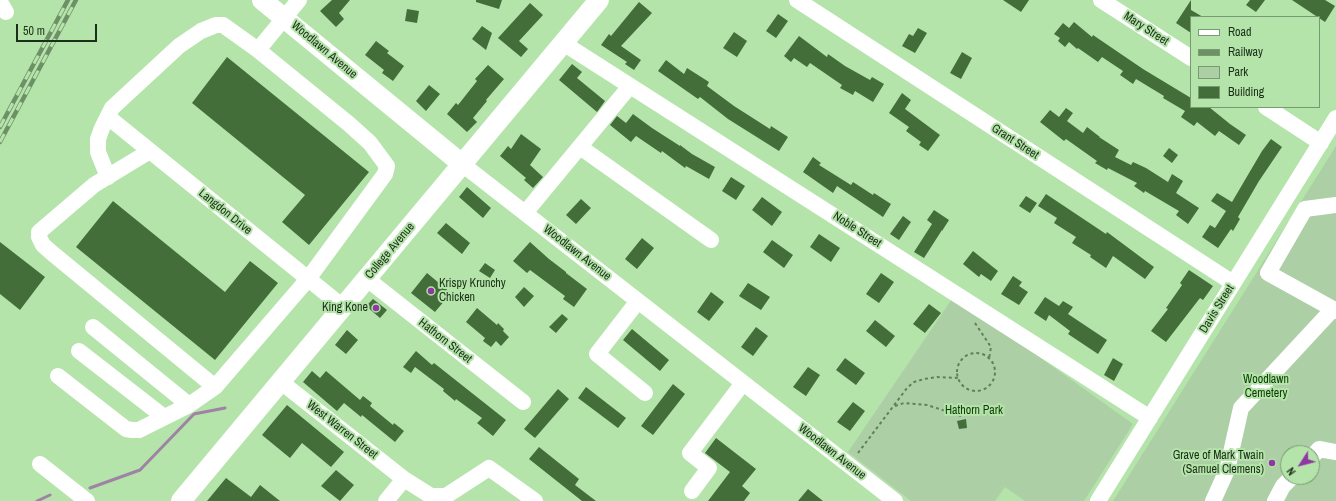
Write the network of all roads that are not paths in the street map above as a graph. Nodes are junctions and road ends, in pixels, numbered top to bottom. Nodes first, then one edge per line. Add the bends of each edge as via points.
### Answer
1 (262, 0) edge
2 (299, 0) edge
3 (599, 0) edge
4 (797, 0) edge
5 (1101, 0) edge
6 (285, 18) junction
7 (563, 43) junction
8 (258, 50) junction
9 (1190, 57) edge
10 (630, 86) junction
11 (1268, 108) edge
12 (108, 117) junction
13 (1336, 118) edge
14 (1320, 142) junction
15 (580, 147) junction
16 (150, 151) junction
17 (462, 164) junction
18 (108, 177) junction
19 (1336, 204) edge
20 (525, 213) junction
21 (711, 240) dead end
22 (308, 279) junction
23 (367, 279) junction
24 (1233, 283) junction
25 (638, 301) junction
26 (343, 308) junction
27 (1334, 310) edge
28 (93, 328) dead end
29 (79, 351) dead end
30 (58, 376) dead end
31 (281, 382) junction
32 (743, 383) junction
33 (215, 387) junction
34 (645, 393) dead end
35 (523, 402) dead end
36 (189, 404) junction
37 (164, 417) junction
38 (1150, 418) junction
39 (1320, 449) edge
40 (1336, 452) edge
41 (40, 464) dead end
42 (404, 479) junction
43 (1284, 485) edge
44 (692, 491) dead end
45 (87, 501) edge
46 (181, 501) edge
47 (386, 501) edge
48 (535, 501) edge
49 (895, 501) edge
50 (1098, 501) edge
51 (1212, 501) edge
52 (1275, 501) edge

1 - 6 main road, Woodlawn Avenue
2 - 6 street
3 - 7 main road, College Avenue
4 - 24 street, Grant Street
5 - 9 street, Mary Street
6 - 8 street
6 - 17 main road, Woodlawn Avenue
7 - 10 street, Noble Street
7 - 17 main road, College Avenue
8 - 12 street via 223,25 216,24 179,46 116,103
8 - 22 street via 349,124 370,143 387,166 385,174
10 - 15 street
10 - 38 street, Noble Street
11 - 14 street
12 - 16 street, Langdon Drive
12 - 18 street via 98,139 98,152
13 - 14 street, Davis Street
14 - 24 street, Davis Street
15 - 20 street
15 - 21 street
16 - 18 street
16 - 22 street, Langdon Drive
17 - 20 street, Woodlawn Avenue
17 - 23 main road, College Avenue
18 - 33 street via 94,185 39,232 43,245
19 - 27 street via 1305,209 1268,273
20 - 25 street, Woodlawn Avenue
22 - 26 street, Langdon Drive
22 - 33 street
23 - 26 main road, College Avenue
23 - 35 street, Hathorn Street
24 - 38 street, Davis Street
25 - 32 street, Woodlawn Avenue
25 - 34 street via 597,354
26 - 31 main road, College Avenue
27 - 51 street via 1241,408 1227,470
28 - 36 street
29 - 37 street
30 - 37 street via 126,429 139,430
31 - 42 street, West Warren Street
31 - 46 main road, College Avenue
32 - 44 street via 690,453 709,468
32 - 49 street, Woodlawn Avenue
33 - 36 street
36 - 37 street
38 - 50 street, Davis Street
39 - 40 street
41 - 45 street
42 - 47 street
42 - 48 street, West Warren Street via 431,496 446,496 489,468
43 - 52 street

